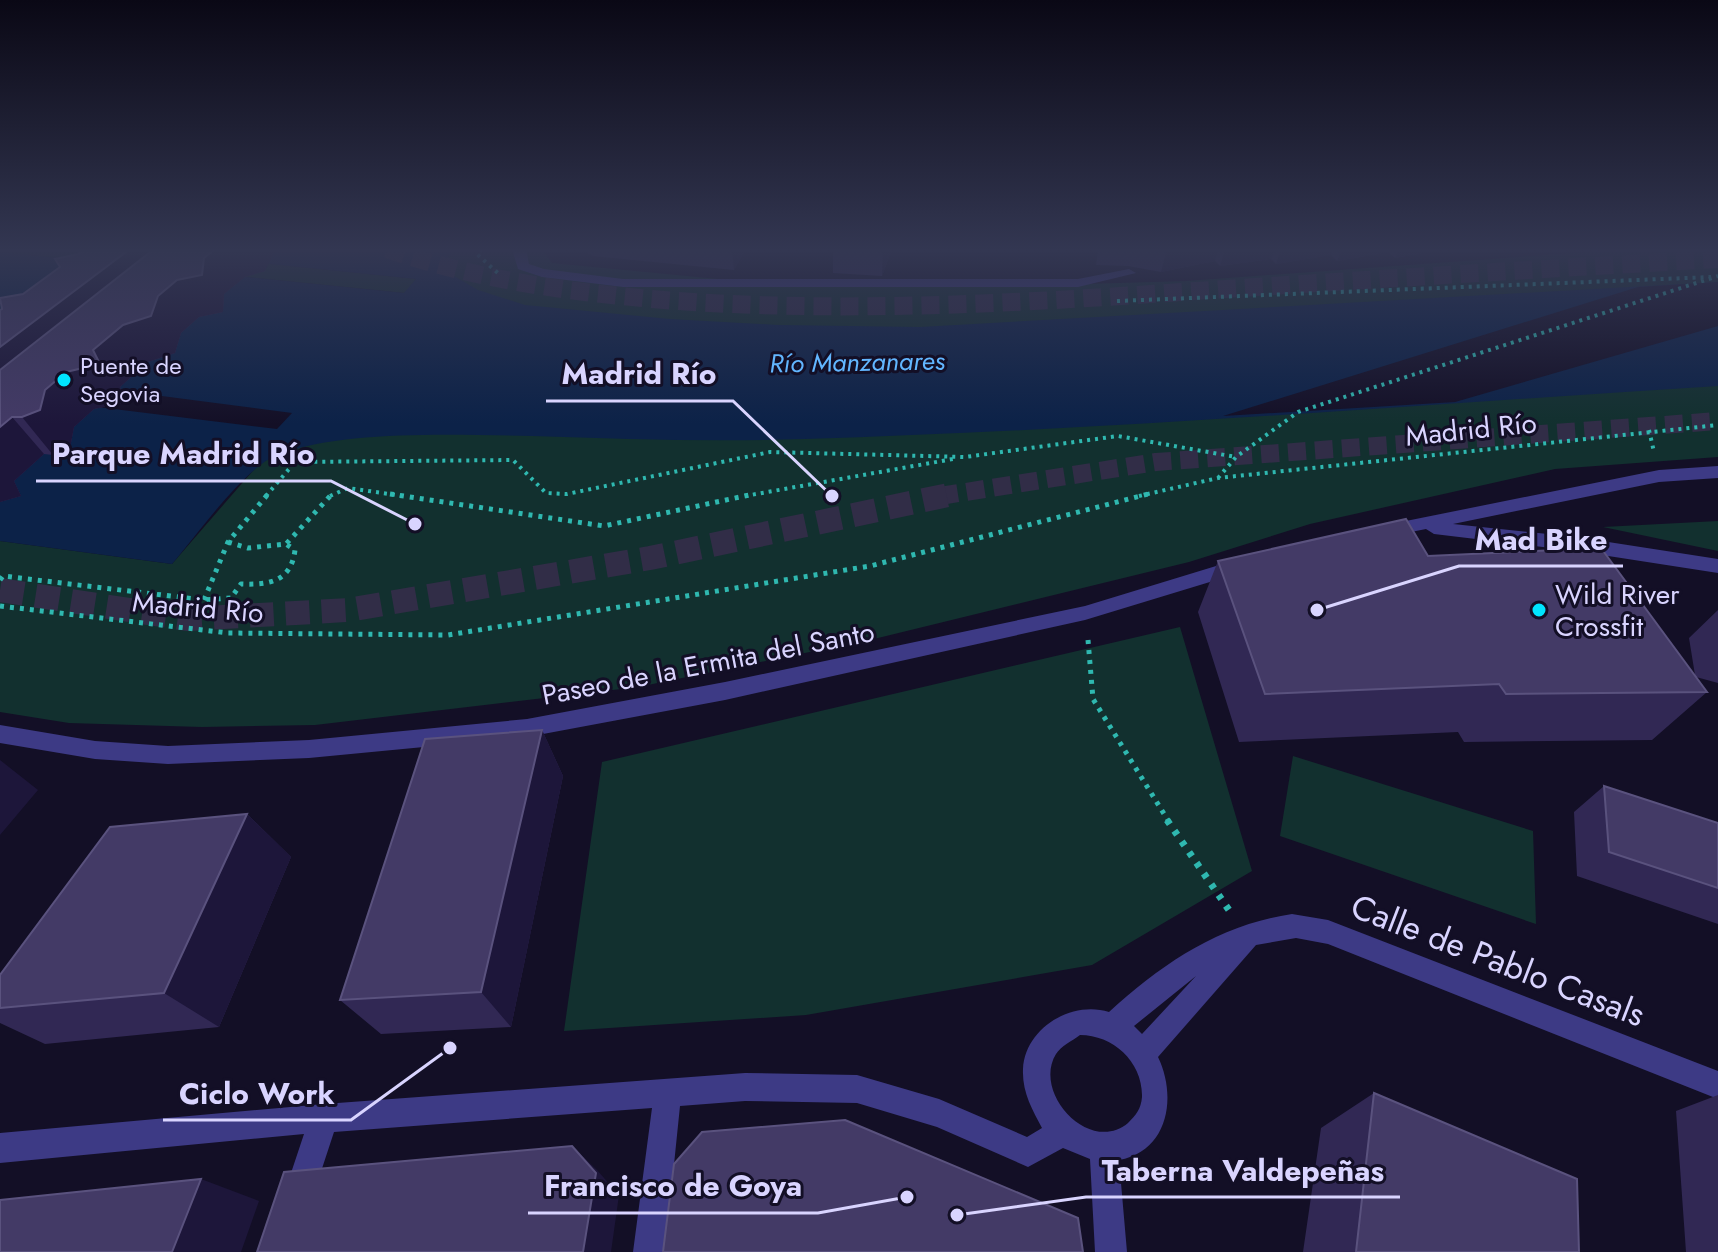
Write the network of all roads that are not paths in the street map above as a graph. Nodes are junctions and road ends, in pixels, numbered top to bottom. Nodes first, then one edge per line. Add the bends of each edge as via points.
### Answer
1 (1718, 472) edge
2 (1414, 526) junction
3 (1367, 534) edge
4 (1261, 559) edge
5 (1718, 566) edge
6 (0, 734) edge
7 (1249, 936) junction
8 (1112, 1027) junction
9 (1143, 1054) junction
10 (1718, 1085) edge
11 (668, 1091) junction
12 (324, 1118) junction
13 (1063, 1132) junction
14 (0, 1148) edge
15 (1104, 1149) junction
16 (289, 1224) edge
17 (649, 1252) edge
18 (1111, 1252) edge

1 - 2 street via 1659,476
2 - 3 street
2 - 5 street
4 - 6 street, Paseo de la Ermita del Santo via 1085,613 527,728 309,749 168,755 95,750
7 - 8 street, Calle de Pablo Casals via 1213,949 1149,993
7 - 9 street
7 - 10 street, Calle de Pablo Casals via 1294,925 1328,932
8 - 9 street
8 - 13 street via 1085,1022 1059,1029 1046,1041 1036,1077 1039,1097
9 - 15 street via 1153,1075 1152,1117 1140,1135 1123,1146
11 - 12 street
11 - 13 street via 857,1089 939,1113 1028,1152
11 - 17 street
12 - 14 street
12 - 16 street
13 - 15 street
15 - 18 street

